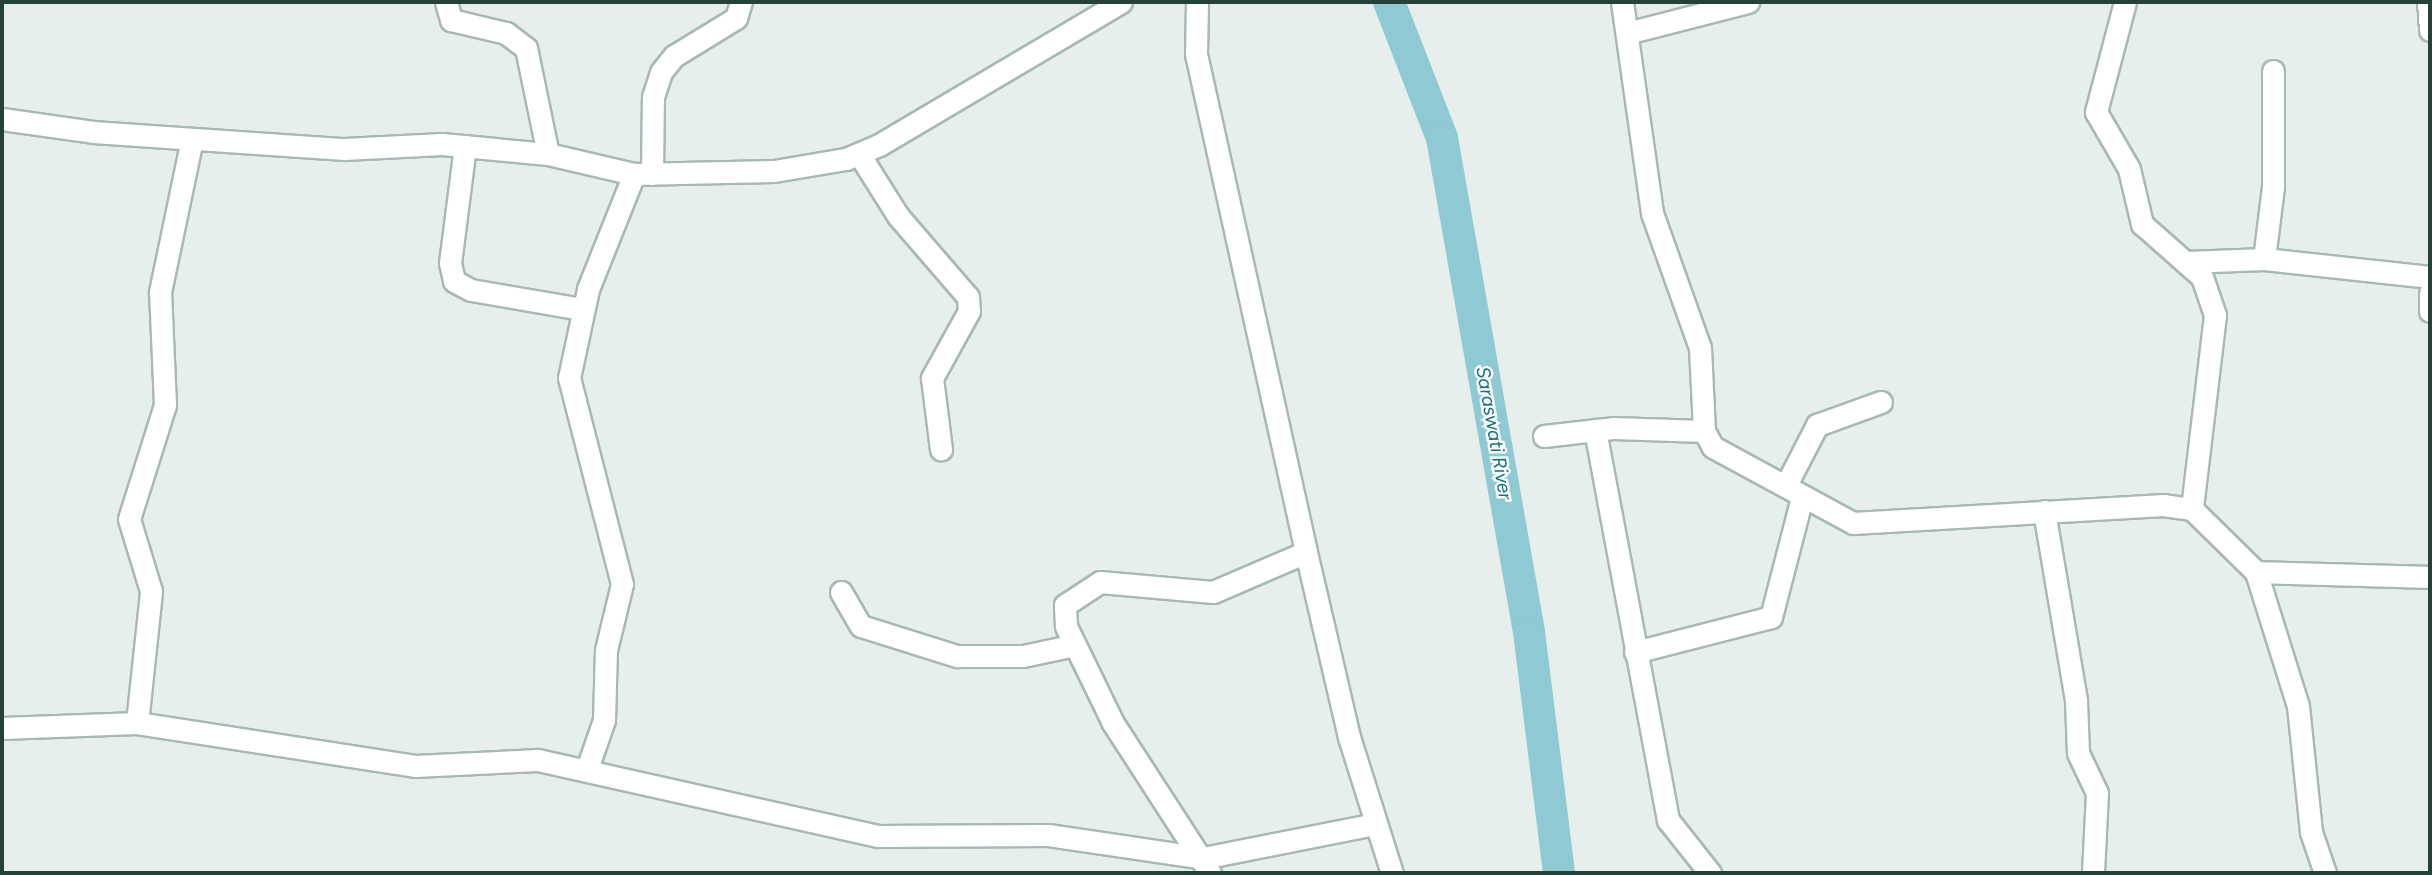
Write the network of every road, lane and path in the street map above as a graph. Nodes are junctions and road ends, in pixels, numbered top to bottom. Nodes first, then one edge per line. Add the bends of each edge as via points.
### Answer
1 (446, 2) edge
2 (741, 2) edge
3 (1121, 2) edge
4 (1197, 2) edge
5 (1622, 2) edge
6 (1748, 2) edge
7 (2125, 2) edge
8 (2428, 2) edge
9 (2430, 30) edge
10 (1627, 33) junction
11 (2273, 71) dead end
12 (2, 119) edge
13 (191, 139) junction
14 (465, 146) junction
15 (548, 154) junction
16 (859, 154) junction
17 (643, 174) junction
18 (2264, 259) junction
19 (2186, 262) junction
20 (2430, 277) edge
21 (2430, 293) edge
22 (582, 309) junction
23 (2430, 311) edge
24 (1881, 402) dead end
25 (1595, 429) junction
26 (1704, 431) junction
27 (1544, 436) dead end
28 (941, 449) dead end
29 (1794, 491) junction
30 (2192, 509) junction
31 (2044, 511) junction
32 (1306, 552) junction
33 (2256, 572) junction
34 (2430, 577) edge
35 (841, 592) dead end
36 (1076, 645) junction
37 (1635, 652) junction
38 (137, 723) junction
39 (2, 728) edge
40 (587, 769) junction
41 (1374, 824) junction
42 (1207, 865) edge
43 (1392, 873) edge
44 (1710, 873) edge
45 (2093, 873) edge
46 (2325, 873) edge

1 - 15 street via 451,20 506,33 526,48
2 - 17 street via 736,18 674,56 661,72 653,97
3 - 16 street
4 - 32 street via 1196,54
5 - 10 street
6 - 10 street
7 - 19 street via 2096,113 2129,169 2143,224
8 - 9 street
10 - 26 street via 1652,213 1704,362
11 - 18 street via 2273,187
12 - 13 street
13 - 14 street via 344,149 408,142
13 - 38 street via 160,292 165,405 129,519 151,591
14 - 15 street
14 - 22 street via 450,263 454,281 471,290
15 - 17 street
16 - 17 street via 774,171
16 - 28 street via 898,216 968,297 969,312 932,377
17 - 22 street
18 - 19 street
18 - 20 street
19 - 30 street via 2202,277 2215,315
21 - 23 street
22 - 40 street via 570,394 622,584 606,650 604,720
24 - 29 street via 1817,425
25 - 26 street
25 - 27 street
25 - 37 street
26 - 29 street via 1713,447 1739,465
29 - 31 street via 1834,518 1874,524
29 - 37 street via 1771,617
30 - 31 street
30 - 33 street
31 - 45 street via 2076,701 2078,753 2097,793
32 - 36 street via 1213,592 1118,581 1086,586 1065,605
32 - 41 street
33 - 34 street
33 - 46 street via 2298,706 2311,832
35 - 36 street via 861,626 957,656 1023,656
36 - 42 street via 1167,813
37 - 44 street via 1670,827
38 - 39 street
38 - 40 street via 415,766 520,760
40 - 42 street via 855,834 1048,835
41 - 42 street
41 - 43 street

